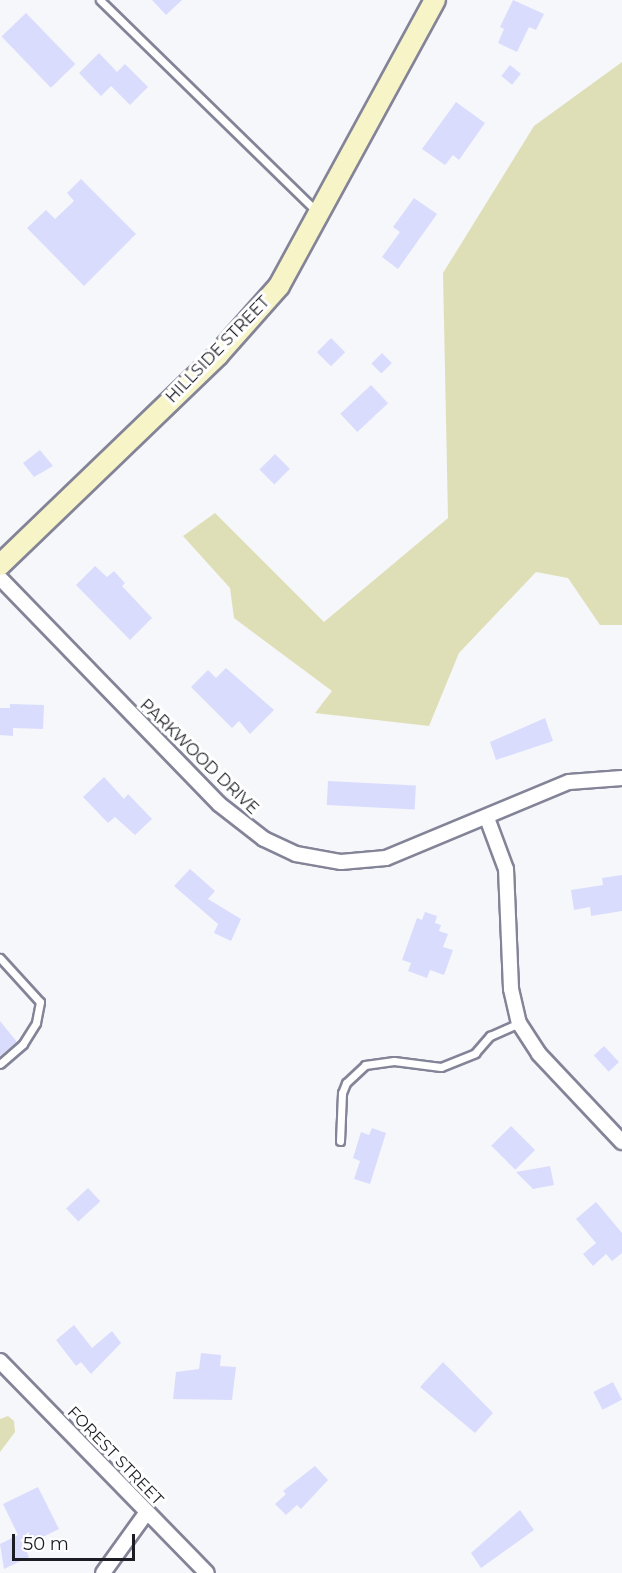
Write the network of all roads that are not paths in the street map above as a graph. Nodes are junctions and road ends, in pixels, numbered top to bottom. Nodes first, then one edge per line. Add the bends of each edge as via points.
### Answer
1 (100, 0) edge
2 (435, 0) edge
3 (320, 215) junction
4 (0, 565) edge
5 (0, 578) edge
6 (622, 778) edge
7 (487, 818) junction
8 (0, 958) edge
9 (519, 1023) junction
10 (0, 1064) edge
11 (340, 1142) dead end
12 (622, 1142) edge
13 (0, 1362) edge
14 (147, 1512) junction
15 (103, 1573) edge
16 (207, 1573) edge

1 - 3 lane
2 - 3 street, HILLSIDE STREET
3 - 4 street, HILLSIDE STREET via 288,272 254,316
5 - 7 street, PARKWOOD DRIVE via 219,804 249,829 280,847 326,860 372,861 416,849
6 - 7 street, PARKWOOD DRIVE via 595,777 569,782
7 - 9 street via 507,877 511,989
8 - 10 lane via 40,1002 36,1023 23,1044
9 - 11 lane via 490,1036 476,1053 441,1067 394,1061 365,1065 346,1083 342,1093
9 - 12 street via 539,1054
13 - 14 street, FOREST STREET
14 - 15 street
14 - 16 street, FOREST STREET

